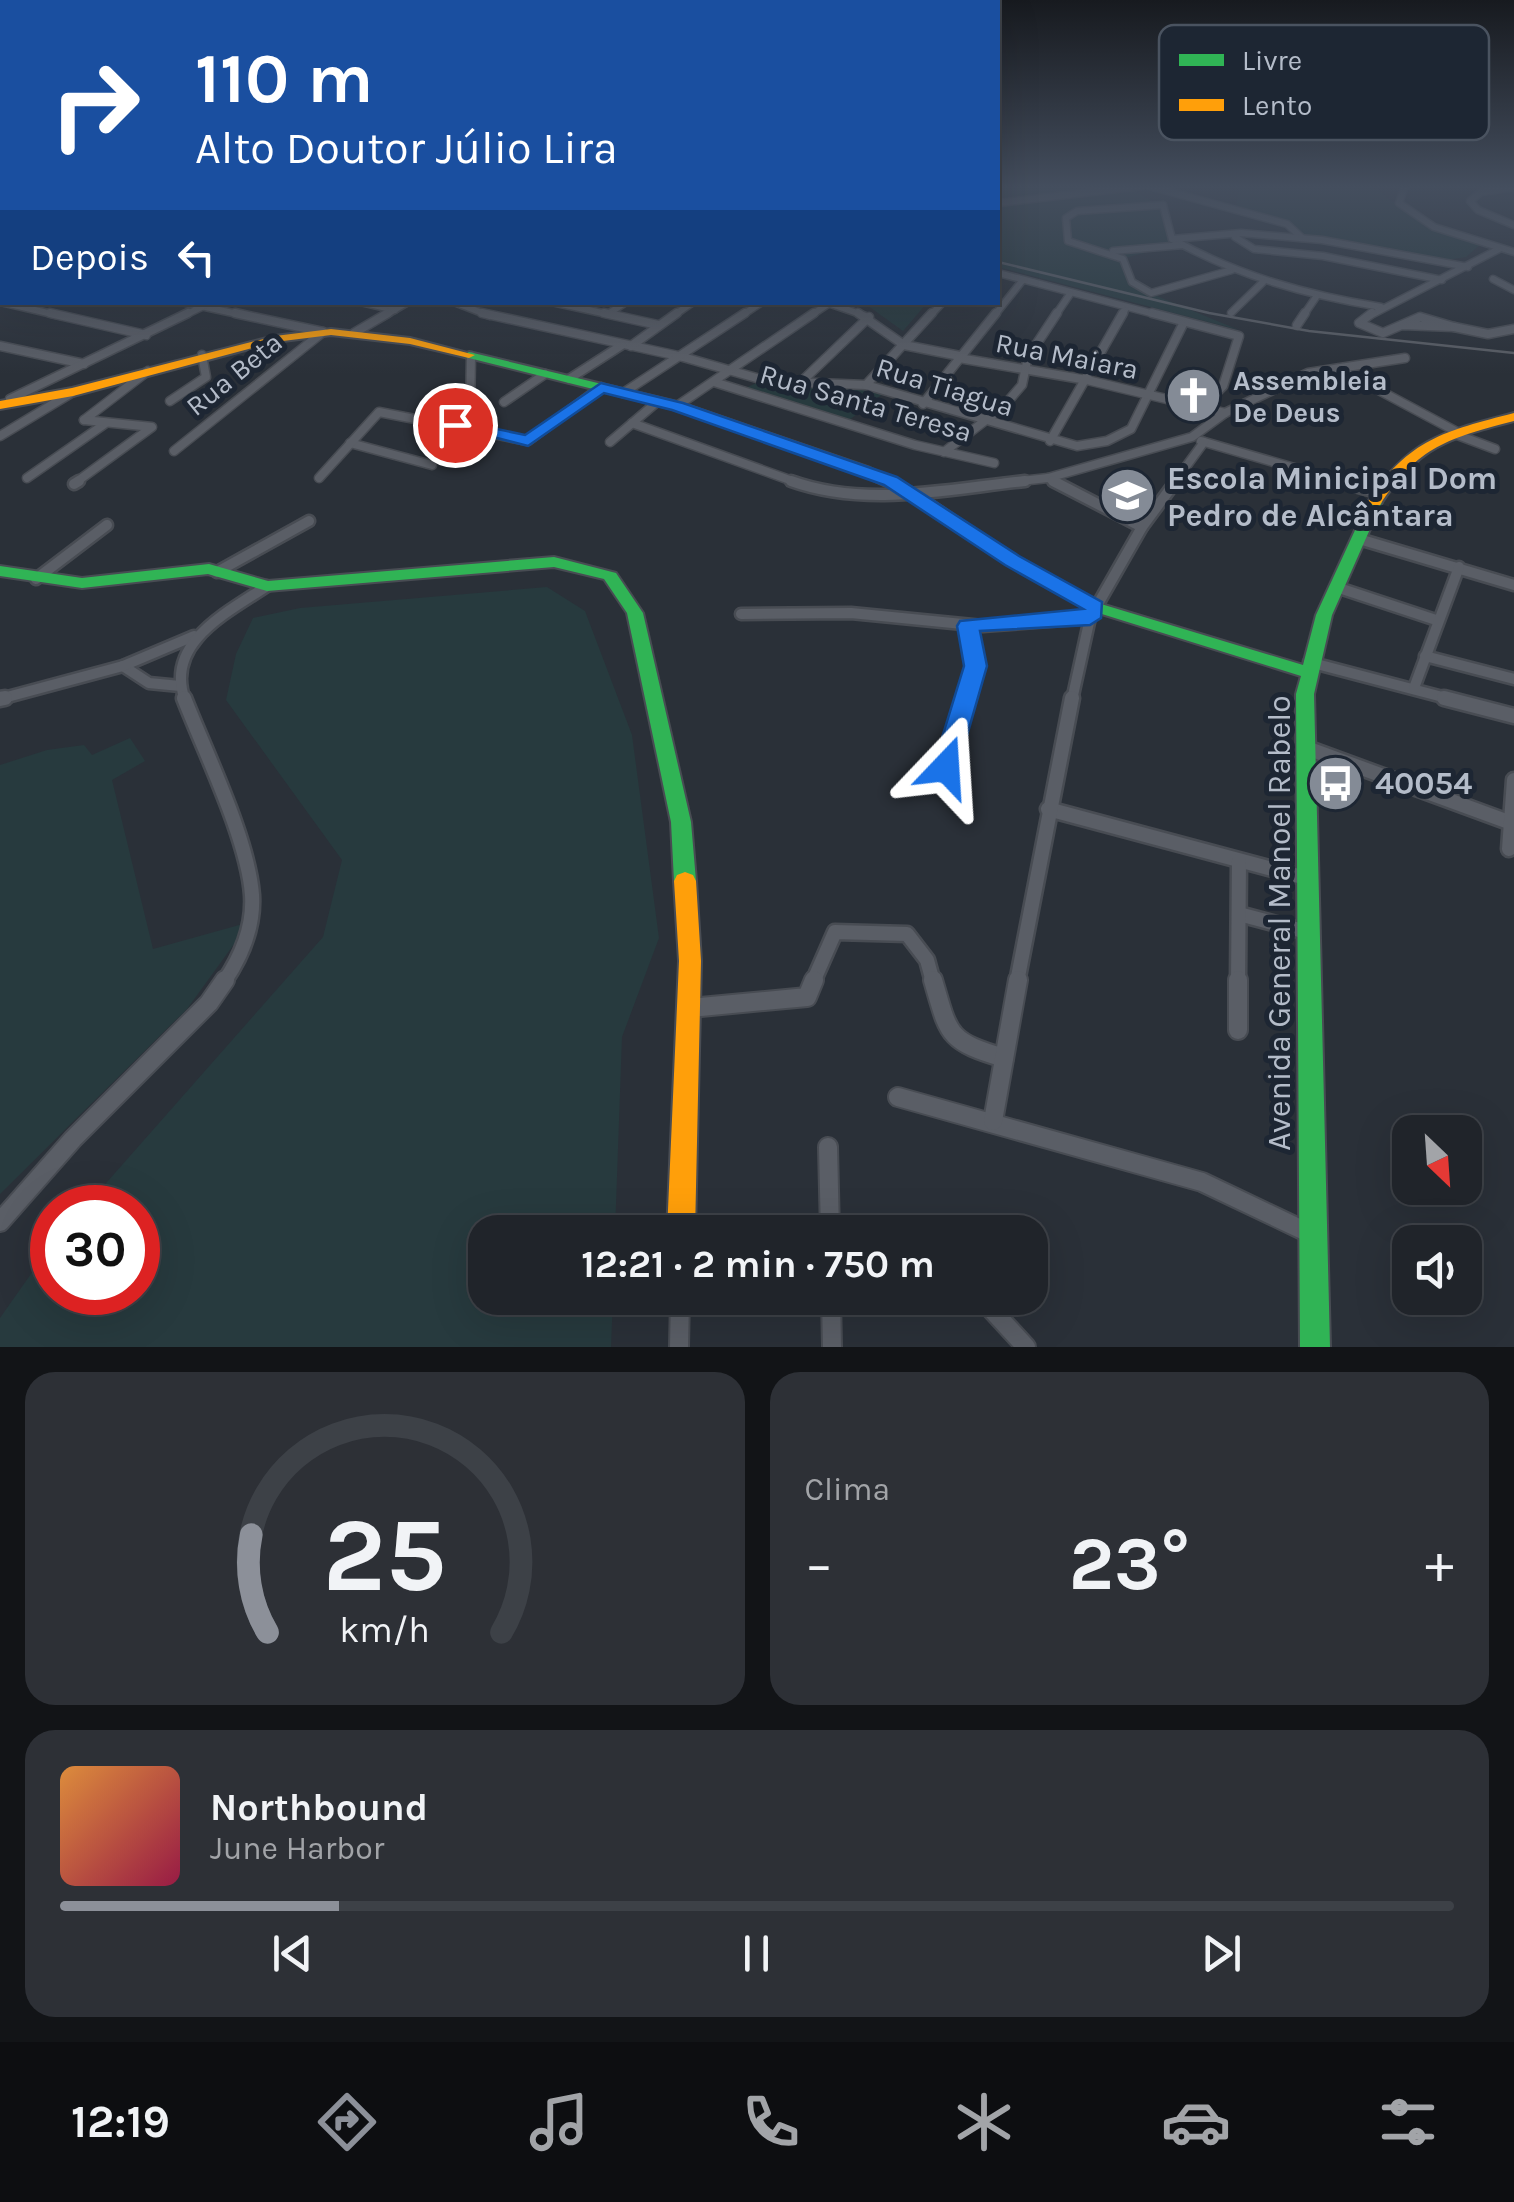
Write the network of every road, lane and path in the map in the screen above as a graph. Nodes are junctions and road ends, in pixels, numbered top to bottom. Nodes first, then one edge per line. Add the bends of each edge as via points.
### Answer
1 (1090, 249) edge
2 (1145, 249) edge
3 (1191, 249) edge
4 (1254, 249) edge
5 (1296, 249) edge
6 (1362, 249) edge
7 (1499, 249) joint
8 (1514, 252) edge
9 (1104, 253) junction
10 (1294, 253) junction
11 (1468, 268) junction
12 (1232, 270) junction
13 (1000, 274) edge
14 (1493, 279) dead end
15 (1442, 280) junction
16 (1022, 281) junction
17 (1263, 282) junction
18 (1514, 290) edge
19 (1070, 294) junction
20 (1316, 297) junction
21 (29, 305) edge
22 (208, 305) edge
23 (374, 305) edge
24 (403, 305) edge
25 (461, 305) edge
26 (566, 305) edge
27 (622, 305) edge
28 (688, 305) edge
29 (758, 305) edge
30 (825, 305) edge
31 (834, 305) edge
32 (941, 305) edge
33 (1381, 306) junction
34 (395, 310) junction
35 (1125, 310) junction
36 (1231, 313) dead end
37 (608, 314) junction
38 (869, 317) junction
39 (658, 324) junction
40 (1183, 324) junction
41 (1297, 325) dead end
42 (1514, 328) edge
43 (322, 332) junction
44 (354, 333) junction
45 (146, 335) junction
46 (904, 345) junction
47 (0, 346) edge
48 (627, 346) junction
49 (202, 354) junction
50 (471, 356) junction
51 (960, 357) junction
52 (682, 358) junction
53 (1404, 358) dead end
54 (85, 364) junction
55 (1024, 369) junction
56 (148, 371) junction
57 (1343, 371) junction
58 (729, 372) junction
59 (545, 374) junction
60 (758, 379) junction
61 (569, 380) junction
62 (1087, 380) junction
63 (719, 383) junction
64 (800, 383) junction
65 (866, 385) junction
66 (601, 388) junction
67 (73, 392) junction
68 (624, 393) junction
69 (1150, 395) junction
70 (8, 401) edge
71 (170, 401) dead end
72 (504, 402) dead end
73 (657, 402) junction
74 (922, 404) junction
75 (677, 406) junction
76 (1204, 406) junction
77 (1225, 413) junction
78 (1514, 417) edge
79 (632, 422) junction
80 (982, 422) junction
81 (106, 423) junction
82 (485, 431) junction
83 (1457, 434) junction
84 (0, 436) edge
85 (1192, 437) junction
86 (1050, 441) junction
87 (350, 442) junction
88 (610, 442) dead end
89 (1204, 442) junction
90 (1495, 449) dead end
91 (174, 451) dead end
92 (944, 452) junction
93 (994, 463) dead end
94 (432, 465) dead end
95 (27, 478) dead end
96 (318, 478) dead end
97 (1048, 478) junction
98 (74, 484) dead end
99 (912, 493) junction
100 (1380, 493) junction
101 (309, 521) dead end
102 (107, 525) dead end
103 (1142, 528) junction
104 (1359, 538) junction
105 (1458, 568) junction
106 (0, 571) edge
107 (216, 572) junction
108 (36, 579) junction
109 (1514, 585) edge
110 (267, 586) junction
111 (1336, 587) junction
112 (1093, 613) junction
113 (741, 614) dead end
114 (1436, 620) junction
115 (968, 626) junction
116 (194, 636) junction
117 (1424, 656) junction
118 (123, 666) junction
119 (1308, 667) junction
120 (1514, 680) edge
121 (180, 686) junction
122 (1414, 688) junction
123 (0, 699) edge
124 (1514, 716) edge
125 (1304, 747) junction
126 (946, 767) dead end
127 (1514, 780) edge
128 (1048, 809) junction
129 (1511, 823) edge
130 (1509, 849) dead end
131 (1239, 860) junction
132 (1306, 878) junction
133 (1239, 914) junction
134 (1308, 932) junction
135 (690, 1008) junction
136 (1238, 1030) dead end
137 (1004, 1058) junction
138 (898, 1096) dead end
139 (992, 1121) junction
140 (828, 1147) dead end
141 (682, 1215) edge
142 (830, 1215) edge
143 (0, 1222) edge
144 (1312, 1234) junction
145 (680, 1315) edge
146 (831, 1315) edge
147 (997, 1315) edge
148 (679, 1347) edge
149 (832, 1347) edge
150 (1026, 1347) edge
151 (1315, 1347) edge

1 - 9 street
2 - 9 street
3 - 12 street
4 - 10 street
5 - 10 street
6 - 11 street
7 - 8 street
7 - 11 street
9 - 12 street via 1123,258 1132,282 1151,292
10 - 15 street
11 - 15 street
12 - 17 street
13 - 16 street
14 - 18 street
15 - 33 street
16 - 19 street
16 - 51 street
17 - 20 street
17 - 36 street
19 - 35 street
19 - 55 street
20 - 33 street
20 - 41 street
21 - 45 street
22 - 43 street
22 - 45 street
23 - 34 street
24 - 34 street
25 - 48 street, Rua Tiagua
26 - 37 street
27 - 37 street
28 - 39 street
29 - 52 street
30 - 58 street
31 - 38 street, Rua Maiara
32 - 46 street
33 - 42 street via 1360,323 1388,333 1420,317 1488,334
34 - 44 street
35 - 40 street
35 - 62 street
37 - 39 street
38 - 46 street, Rua Maiara
38 - 64 street
39 - 48 street
40 - 69 street, Rua Tiagua
40 - 76 street via 1240,336 1223,386
43 - 44 main road
43 - 49 main road
43 - 91 street, Rua Beta
44 - 50 main road
45 - 54 street
46 - 51 street, Rua Maiara
46 - 65 street
47 - 54 street
48 - 52 street, Rua Tiagua
48 - 61 street
49 - 56 main road
49 - 71 street via 206,377
50 - 59 main road
50 - 82 street via 470,414
51 - 55 street, Rua Maiara
51 - 74 street
52 - 58 street, Rua Tiagua
52 - 68 street
53 - 57 street
54 - 70 street
55 - 62 street, Rua Maiara
55 - 80 street via 1022,384 1004,407
56 - 67 main road
56 - 81 street via 84,420
57 - 77 street via 1308,373
57 - 83 street
58 - 60 street, Rua Tiagua
58 - 63 street
59 - 61 main road
59 - 72 street
60 - 63 street
60 - 64 street, Rua Tiagua
61 - 66 main road
62 - 69 street, Rua Maiara
62 - 86 street
63 - 75 street
63 - 92 street, Rua Santa Teresa
64 - 65 street, Rua Tiagua
65 - 74 street, Rua Tiagua
66 - 68 main road
66 - 82 street via 528,441
67 - 70 main road
67 - 84 street
68 - 73 main road
69 - 76 street, Rua Maiara
69 - 86 street, Rua Tiagua via 1125,434 1086,446
73 - 75 main road
73 - 79 street
74 - 80 street, Rua Tiagua
75 - 99 main road
76 - 77 street, Rua Maiara
77 - 85 street
78 - 83 main road, Avenida General Manoel Rabelo
79 - 88 street
79 - 99 street via 817,490
80 - 86 street, Rua Tiagua
80 - 92 street
81 - 95 street
81 - 98 street via 152,427
82 - 87 street via 379,412
83 - 90 street
83 - 100 main road, Avenida General Manoel Rabelo via 1403,460
85 - 89 street
85 - 97 street
87 - 94 street
87 - 96 street
89 - 100 street
89 - 103 street
92 - 93 street, Rua Santa Teresa
97 - 99 street
97 - 103 street
99 - 112 main road
100 - 104 main road, Avenida General Manoel Rabelo
101 - 107 street
102 - 108 street
103 - 112 street
104 - 105 street
104 - 111 main road, Avenida General Manoel Rabelo
105 - 109 street
105 - 114 street
106 - 108 main road
107 - 108 main road via 82,583
107 - 110 main road
110 - 116 street
110 - 135 main road via 528,562 580,565 610,576 635,613 673,776 685,870
111 - 114 street
111 - 119 main road, Avenida General Manoel Rabelo
112 - 115 street
112 - 119 main road
112 - 128 street
113 - 115 street via 852,613
114 - 117 street
115 - 126 street via 976,666
116 - 118 street
116 - 121 street
117 - 120 street
117 - 122 street
118 - 121 street via 149,683
118 - 123 street
119 - 122 street
119 - 125 main road, Avenida General Manoel Rabelo
121 - 143 street via 245,860 249,931 209,1003
122 - 124 street
125 - 129 street
125 - 132 main road, Avenida General Manoel Rabelo
127 - 129 street
128 - 131 street
128 - 137 street
129 - 130 street
131 - 132 street
131 - 133 street
132 - 134 main road, Avenida General Manoel Rabelo
133 - 134 street
133 - 136 street
134 - 144 main road, Avenida General Manoel Rabelo
135 - 137 street via 807,998 836,932 907,934 927,960 946,1025 963,1046
135 - 141 main road
137 - 139 street
138 - 139 street
139 - 144 street via 1222,1189
140 - 142 street
144 - 151 main road, Avenida General Manoel Rabelo
145 - 148 street
146 - 149 street
147 - 150 street

